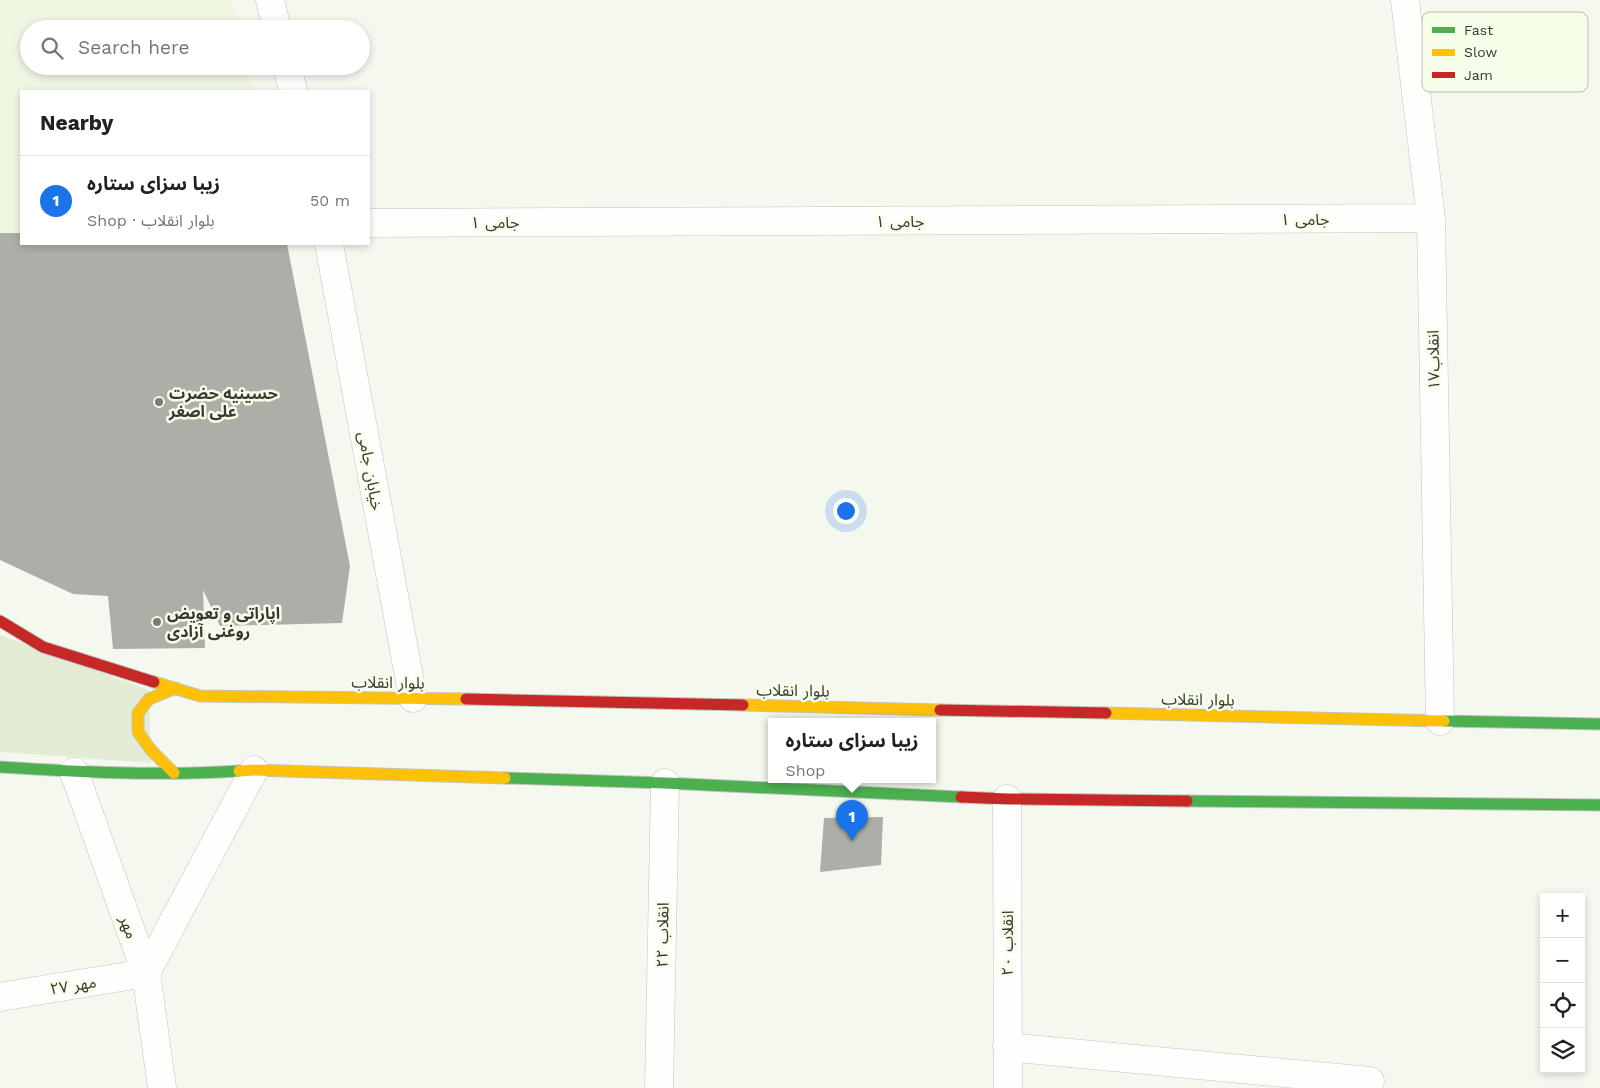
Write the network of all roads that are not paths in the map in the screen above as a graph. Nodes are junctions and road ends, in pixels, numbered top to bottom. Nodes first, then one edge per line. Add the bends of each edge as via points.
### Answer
1 (270, 0) edge
2 (1405, 0) edge
3 (275, 20) edge
4 (289, 75) edge
5 (293, 90) edge
6 (1431, 218) junction
7 (370, 223) edge
8 (329, 245) edge
9 (0, 621) edge
10 (176, 688) junction
11 (413, 698) junction
12 (1440, 721) junction
13 (1600, 724) edge
14 (0, 767) edge
15 (254, 770) junction
16 (74, 772) junction
17 (174, 773) junction
18 (665, 783) junction
19 (1007, 799) junction
20 (1600, 805) edge
21 (146, 973) junction
22 (0, 997) edge
23 (1007, 1047) junction
24 (1370, 1081) dead end
25 (162, 1088) edge
26 (659, 1088) edge
27 (1008, 1088) edge

1 - 3 street
2 - 6 street, انقلاب۱۷
4 - 5 street
6 - 7 street, جامی ۱
6 - 12 street, انقلاب۱۷
8 - 11 street, خیابان جامی
9 - 10 street, بلوار انقلاب via 43,647
10 - 11 street, بلوار انقلاب via 200,696
10 - 17 street via 149,699 138,713 138,732
11 - 12 street, بلوار انقلاب
12 - 13 street, بلوار انقلاب
14 - 16 street
15 - 17 street
15 - 18 street
15 - 21 street
16 - 17 street
16 - 21 street, مهر
18 - 19 street
18 - 26 street, انقلاب ۲۲
19 - 20 street
19 - 23 street, انقلاب ۲۰
21 - 22 street, مهر ۲۷
21 - 25 street, مهر
23 - 24 street
23 - 27 street, انقلاب ۲۰

